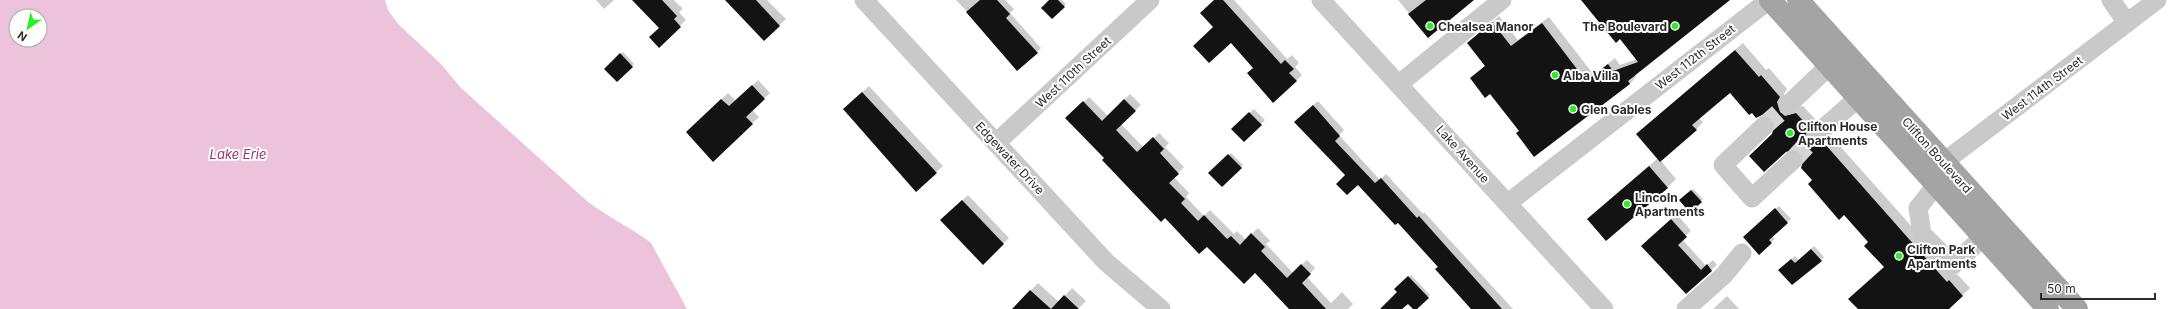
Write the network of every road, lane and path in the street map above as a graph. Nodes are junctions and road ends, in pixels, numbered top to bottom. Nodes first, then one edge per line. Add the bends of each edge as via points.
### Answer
1 (864, 0) edge
2 (1150, 0) edge
3 (1502, 0) edge
4 (1769, 0) edge
5 (1798, 0) edge
6 (2111, 0) edge
7 (2157, 0) edge
8 (1330, 3) edge
9 (2127, 23) junction
10 (1829, 66) junction
11 (1399, 84) junction
12 (1858, 98) junction
13 (1788, 105) tunnel mouth
14 (1764, 126) tunnel mouth
15 (1816, 135) tunnel mouth
16 (996, 143) junction
17 (1793, 160) tunnel mouth
18 (1944, 162) junction
19 (1931, 180) junction
20 (1508, 203) junction
21 (1983, 237) junction
22 (1742, 254) dead end
23 (1162, 309) edge
24 (1604, 309) edge
25 (1686, 309) edge
26 (2048, 309) edge
27 (2077, 309) edge

1 - 16 street, Edgewater Drive
2 - 16 street, West 110th Street
3 - 11 street
4 - 10 main road, Clifton Boulevard
4 - 20 street, West 112th Street
5 - 18 main road, Clifton Boulevard
6 - 9 street
7 - 9 street, West 114th Street
8 - 11 street, Lake Avenue
9 - 18 street, West 114th Street
10 - 12 main road, Clifton Boulevard
10 - 13 street
11 - 20 street, Lake Avenue
12 - 15 street
12 - 19 main road, Clifton Boulevard
14 - 17 street via 1723,165 1752,198
16 - 23 street, Edgewater Drive via 1106,262
18 - 19 street, West 114th Street
18 - 27 main road, Clifton Boulevard
19 - 21 main road, Clifton Boulevard
19 - 21 street, West 114th Street via 1918,208 1922,234 1953,265
20 - 24 street, Lake Avenue
21 - 26 main road, Clifton Boulevard
22 - 25 street via 1724,275

